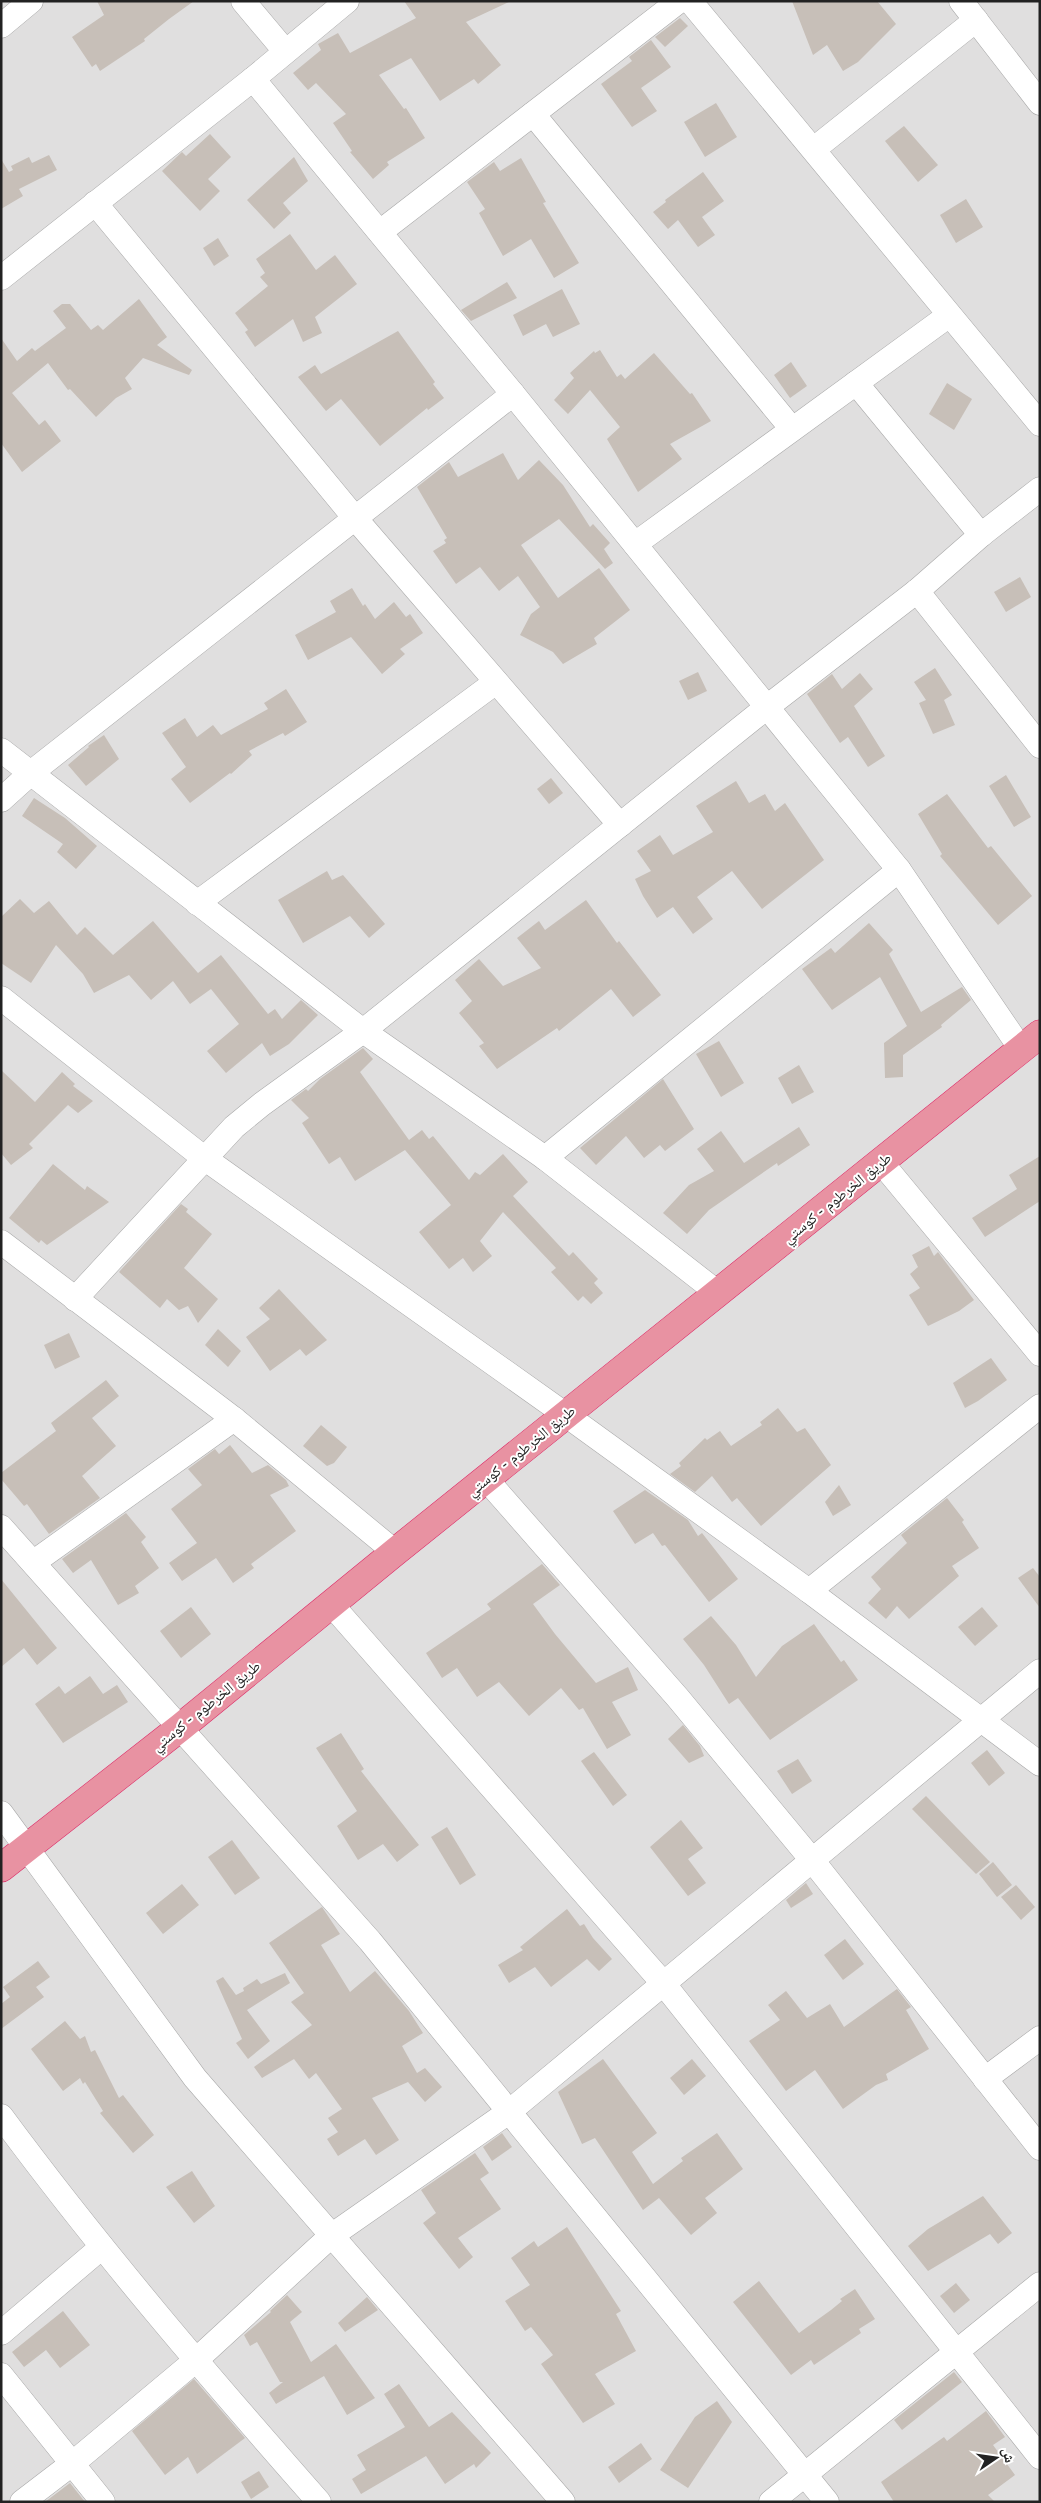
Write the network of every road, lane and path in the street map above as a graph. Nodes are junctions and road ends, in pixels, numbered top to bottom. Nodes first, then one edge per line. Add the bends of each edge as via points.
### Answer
1 (31, 1) edge
2 (243, 1) edge
3 (347, 1) edge
4 (679, 1) edge
5 (690, 1) edge
6 (961, 1) edge
7 (3, 20) edge
8 (976, 20) junction
9 (285, 51) junction
10 (253, 79) junction
11 (1040, 103) edge
12 (533, 114) junction
13 (814, 149) junction
14 (95, 203) junction
15 (380, 232) junction
16 (1, 278) edge
17 (948, 316) junction
18 (856, 383) junction
19 (513, 394) junction
20 (1040, 424) edge
21 (792, 429) junction
22 (1040, 489) edge
23 (354, 517) junction
24 (981, 536) junction
25 (635, 544) junction
26 (917, 591) junction
27 (496, 682) junction
28 (767, 707) junction
29 (1040, 746) edge
30 (1, 750) edge
31 (32, 772) junction
32 (1, 800) edge
33 (620, 825) junction
34 (899, 870) junction
35 (197, 903) junction
36 (1, 998) edge
37 (363, 1031) junction
38 (1030, 1041) edge
39 (204, 1158) junction
40 (545, 1158) junction
41 (881, 1162) junction
42 (1, 1242) edge
43 (718, 1293) junction
44 (75, 1299) junction
45 (1040, 1354) edge
46 (1040, 1406) edge
47 (566, 1415) junction
48 (234, 1419) junction
49 (486, 1479) junction
50 (1, 1527) edge
51 (395, 1552) junction
52 (34, 1562) junction
53 (809, 1591) junction
54 (331, 1604) junction
55 (1040, 1671) edge
56 (980, 1719) junction
57 (181, 1728) junction
58 (1040, 1764) edge
59 (1, 1814) edge
60 (25, 1847) junction
61 (812, 1860) junction
62 (1, 1868) edge
63 (663, 1983) junction
64 (1040, 2038) edge
65 (986, 2079) junction
66 (510, 2111) junction
67 (6, 2132) edge
68 (1040, 2148) edge
69 (331, 2236) junction
70 (102, 2247) junction
71 (1040, 2284) edge
72 (1, 2333) edge
73 (955, 2351) junction
74 (195, 2361) junction
75 (1, 2375) edge
76 (1040, 2457) edge
77 (73, 2462) junction
78 (806, 2475) junction
79 (22, 2502) edge
80 (103, 2502) edge
81 (320, 2502) edge
82 (563, 2502) edge
83 (772, 2502) edge
84 (827, 2502) edge

1 - 7 street
2 - 9 street
3 - 9 street
4 - 12 street
5 - 13 street
6 - 8 street
8 - 11 street
8 - 13 street
9 - 10 street
10 - 14 street
10 - 15 street
12 - 15 street
12 - 21 street
13 - 17 street
14 - 16 street
14 - 23 street
15 - 19 street
17 - 18 street
17 - 20 street
18 - 21 street
18 - 24 street
19 - 23 street
19 - 25 street
21 - 25 street
22 - 24 street
23 - 27 street
23 - 31 street
24 - 26 street
25 - 28 street
26 - 28 street
26 - 29 street
27 - 33 street
27 - 35 street
28 - 33 street
28 - 34 street
30 - 31 street
31 - 32 street
31 - 35 street
33 - 37 street
34 - 38 street
34 - 40 street
35 - 37 street
36 - 39 street
37 - 39 street via 262,1104
37 - 40 street
38 - 41 highway, طريق الخرطوم - كوستي
39 - 44 street
39 - 47 street
40 - 43 street
41 - 43 highway, طريق الخرطوم - كوستي
41 - 45 street
42 - 44 street
43 - 47 highway, طريق الخرطوم - كوستي
44 - 48 street
46 - 53 street
47 - 49 highway, طريق الخرطوم - كوستي
47 - 53 street
48 - 51 street
48 - 52 street
49 - 51 highway, طريق الخرطوم - كوستي
49 - 61 street via 678,1698
50 - 52 street
51 - 54 highway, طريق الخرطوم - كوستي
52 - 57 street
53 - 56 street
54 - 57 highway, طريق الخرطوم - كوستي
54 - 63 street
55 - 56 street
56 - 58 street
56 - 61 street
57 - 60 highway, طريق الخرطوم - كوستي
57 - 66 street via 370,1941
59 - 60 street
60 - 62 highway, طريق الخرطوم - كوستي
60 - 69 street via 195,2078
61 - 63 street
61 - 65 street
63 - 66 street
63 - 73 street
64 - 65 street
65 - 68 street
66 - 69 street
66 - 78 street
67 - 70 street
69 - 74 street
69 - 82 street
70 - 72 street
70 - 74 street
71 - 73 street
73 - 76 street
73 - 78 street
74 - 77 street
74 - 81 street
75 - 77 street
77 - 79 street
77 - 80 street
78 - 83 street
78 - 84 street

